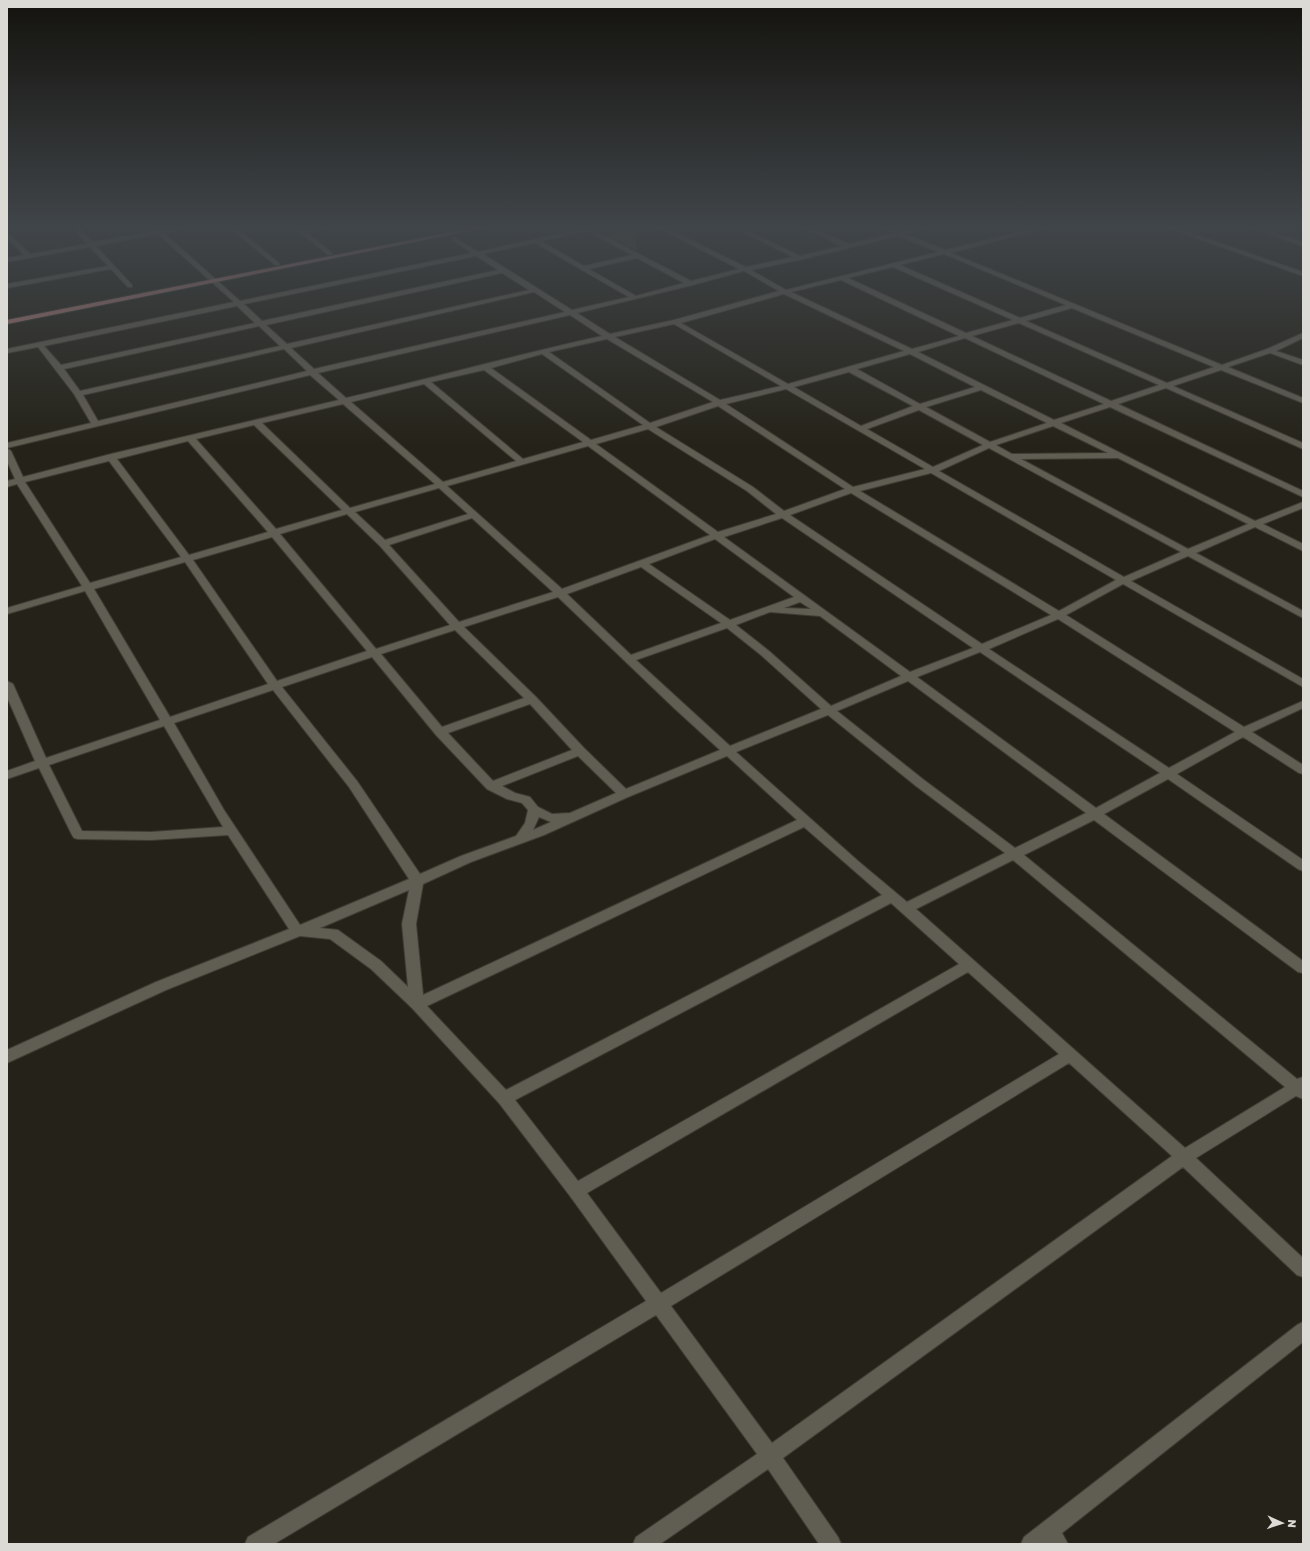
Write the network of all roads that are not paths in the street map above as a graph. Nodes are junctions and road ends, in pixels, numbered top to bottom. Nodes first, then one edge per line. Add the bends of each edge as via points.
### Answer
1 (100, 300) edge
2 (110, 300) edge
3 (235, 300) edge
4 (251, 300) edge
5 (368, 300) edge
6 (489, 300) edge
7 (552, 300) edge
8 (624, 300) edge
9 (754, 300) edge
10 (803, 300) edge
11 (890, 300) edge
12 (976, 300) edge
13 (1063, 300) edge
14 (238, 303) junction
15 (1074, 305) junction
16 (570, 312) junction
17 (7, 318) edge
18 (1021, 320) junction
19 (7, 322) edge
20 (675, 322) junction
21 (261, 324) junction
22 (1303, 335) edge
23 (966, 336) junction
24 (610, 337) junction
25 (39, 344) junction
26 (285, 346) junction
27 (7, 351) edge
28 (543, 351) junction
29 (1270, 351) junction
30 (912, 352) junction
31 (1303, 363) edge
32 (485, 367) junction
33 (59, 368) junction
34 (1222, 368) junction
35 (850, 369) junction
36 (312, 372) junction
37 (426, 381) junction
38 (1168, 385) junction
39 (787, 387) junction
40 (982, 387) junction
41 (78, 394) junction
42 (345, 400) junction
43 (1303, 401) edge
44 (719, 403) junction
45 (1111, 405) junction
46 (918, 407) junction
47 (256, 422) junction
48 (1054, 422) junction
49 (96, 425) junction
50 (649, 426) junction
51 (861, 429) junction
52 (190, 438) junction
53 (589, 442) junction
54 (991, 444) junction
55 (7, 446) edge
56 (1303, 446) edge
57 (7, 451) edge
58 (1012, 456) junction
59 (1121, 456) junction
60 (111, 457) junction
61 (522, 462) junction
62 (933, 470) junction
63 (20, 481) junction
64 (7, 484) edge
65 (441, 485) junction
66 (852, 490) junction
67 (1303, 494) edge
68 (1303, 505) edge
69 (349, 511) junction
70 (783, 515) junction
71 (474, 516) junction
72 (1255, 524) junction
73 (274, 533) junction
74 (716, 536) junction
75 (382, 544) junction
76 (1303, 548) edge
77 (1188, 552) junction
78 (187, 558) junction
79 (642, 563) junction
80 (1124, 580) junction
81 (89, 588) junction
82 (560, 593) junction
83 (801, 598) junction
84 (768, 610) junction
85 (7, 611) edge
86 (822, 613) junction
87 (1059, 614) junction
88 (1303, 615) edge
89 (729, 624) junction
90 (457, 626) junction
91 (982, 648) junction
92 (373, 653) junction
93 (629, 659) junction
94 (909, 676) junction
95 (7, 684) edge
96 (1303, 684) edge
97 (275, 686) junction
98 (532, 699) junction
99 (1303, 704) edge
100 (829, 710) junction
101 (167, 722) junction
102 (440, 732) junction
103 (1243, 732) junction
104 (580, 751) junction
105 (730, 752) junction
106 (42, 764) junction
107 (1303, 770) edge
108 (1168, 773) junction
109 (7, 776) edge
110 (491, 786) junction
111 (624, 794) junction
112 (534, 810) junction
113 (1095, 814) junction
114 (573, 817) junction
115 (806, 821) junction
116 (231, 831) junction
117 (520, 840) junction
118 (1013, 853) junction
119 (1303, 866) edge
120 (417, 880) junction
121 (892, 896) junction
122 (906, 908) junction
123 (297, 931) junction
124 (969, 965) junction
125 (1303, 968) edge
126 (417, 1004) junction
127 (1070, 1055) junction
128 (7, 1057) edge
129 (1301, 1088) edge
130 (504, 1098) junction
131 (1184, 1157) junction
132 (576, 1191) junction
133 (1303, 1269) edge
134 (658, 1305) junction
135 (1303, 1331) edge
136 (770, 1456) junction
137 (1053, 1538) edge
138 (255, 1544) edge
139 (643, 1544) edge
140 (831, 1544) edge
141 (1031, 1544) edge

1 - 17 main road
2 - 19 main road
3 - 14 street
4 - 14 street
5 - 21 street
6 - 26 street
7 - 16 street
8 - 16 street
9 - 20 street
10 - 30 street
11 - 23 street
12 - 18 street
13 - 15 street
14 - 21 street
14 - 25 street
15 - 18 street
15 - 34 street
16 - 24 street
16 - 36 street
18 - 23 street
18 - 38 street
20 - 24 street
20 - 39 street
21 - 26 street
21 - 33 street
22 - 29 street
23 - 30 street
23 - 45 street
24 - 28 street
24 - 44 street
25 - 27 street
25 - 33 street
26 - 36 street
26 - 41 street
28 - 32 street
28 - 50 street
29 - 31 street
29 - 34 street
30 - 35 street
30 - 40 street
32 - 37 street
32 - 53 street
33 - 41 street
34 - 38 street
34 - 43 street
35 - 39 street
35 - 46 street
36 - 42 street
36 - 49 street
37 - 42 street
37 - 61 street
38 - 45 street
38 - 56 street
39 - 44 street
39 - 51 street
40 - 46 street
40 - 48 street
41 - 49 street
42 - 47 street
42 - 65 street
44 - 50 street
44 - 66 street
45 - 48 street
45 - 67 street
46 - 51 street
46 - 54 street
47 - 52 street
47 - 69 street
48 - 54 street
48 - 59 street
49 - 55 street
50 - 53 street
50 - 70 street via 750,489
51 - 62 street
52 - 60 street
52 - 73 street
53 - 61 street
53 - 74 street
54 - 58 street
54 - 62 street
57 - 63 street
58 - 59 street
58 - 77 street
59 - 72 street
60 - 63 street
60 - 78 street
61 - 65 street
62 - 66 street
62 - 80 street
63 - 64 street
63 - 81 street
65 - 69 street
65 - 71 street
66 - 70 street
66 - 87 street
68 - 72 street
69 - 73 street
69 - 75 street
70 - 74 street
70 - 91 street
71 - 75 street
71 - 82 street
72 - 76 street
72 - 77 street
73 - 78 street
73 - 92 street
74 - 79 street
74 - 83 street
75 - 90 street
77 - 80 street
77 - 88 street
78 - 81 street
78 - 97 street
79 - 82 street
79 - 89 street
80 - 87 street
80 - 96 street
81 - 85 street
81 - 101 street
82 - 90 street
82 - 93 street
83 - 84 street
83 - 86 street
84 - 86 street
84 - 89 street
86 - 94 street
87 - 91 street
87 - 103 street
89 - 93 street
89 - 100 street
90 - 92 street
90 - 98 street
91 - 94 street
91 - 108 street
92 - 97 street
92 - 102 street
93 - 105 street
94 - 100 street
94 - 113 street
95 - 106 street
97 - 101 street
97 - 120 street via 353,784
98 - 102 street
98 - 104 street
99 - 103 street
100 - 105 street
100 - 118 street
101 - 106 street
101 - 116 street
102 - 110 street
103 - 107 street
103 - 108 street
104 - 110 street
104 - 111 street
105 - 111 street
105 - 115 street
106 - 109 street
106 - 116 street via 78,834 151,836
108 - 113 street
108 - 119 street
110 - 112 street via 526,800
111 - 114 street
112 - 114 street via 550,818
112 - 117 street
113 - 118 street
113 - 125 street
114 - 117 street
115 - 121 street
115 - 126 street
116 - 123 street
117 - 120 street
118 - 122 street
118 - 129 street
120 - 123 street
120 - 126 street via 409,924
121 - 122 street
121 - 130 street
122 - 124 street
123 - 126 street via 333,934 376,965
123 - 128 street via 161,986
124 - 127 street
124 - 132 street
126 - 130 street
127 - 131 street
127 - 134 street via 1007,1090
129 - 131 street
130 - 132 street
131 - 133 street
131 - 136 street
132 - 134 street
134 - 136 street
134 - 138 street
135 - 137 street
136 - 139 street
136 - 140 street
137 - 141 street

